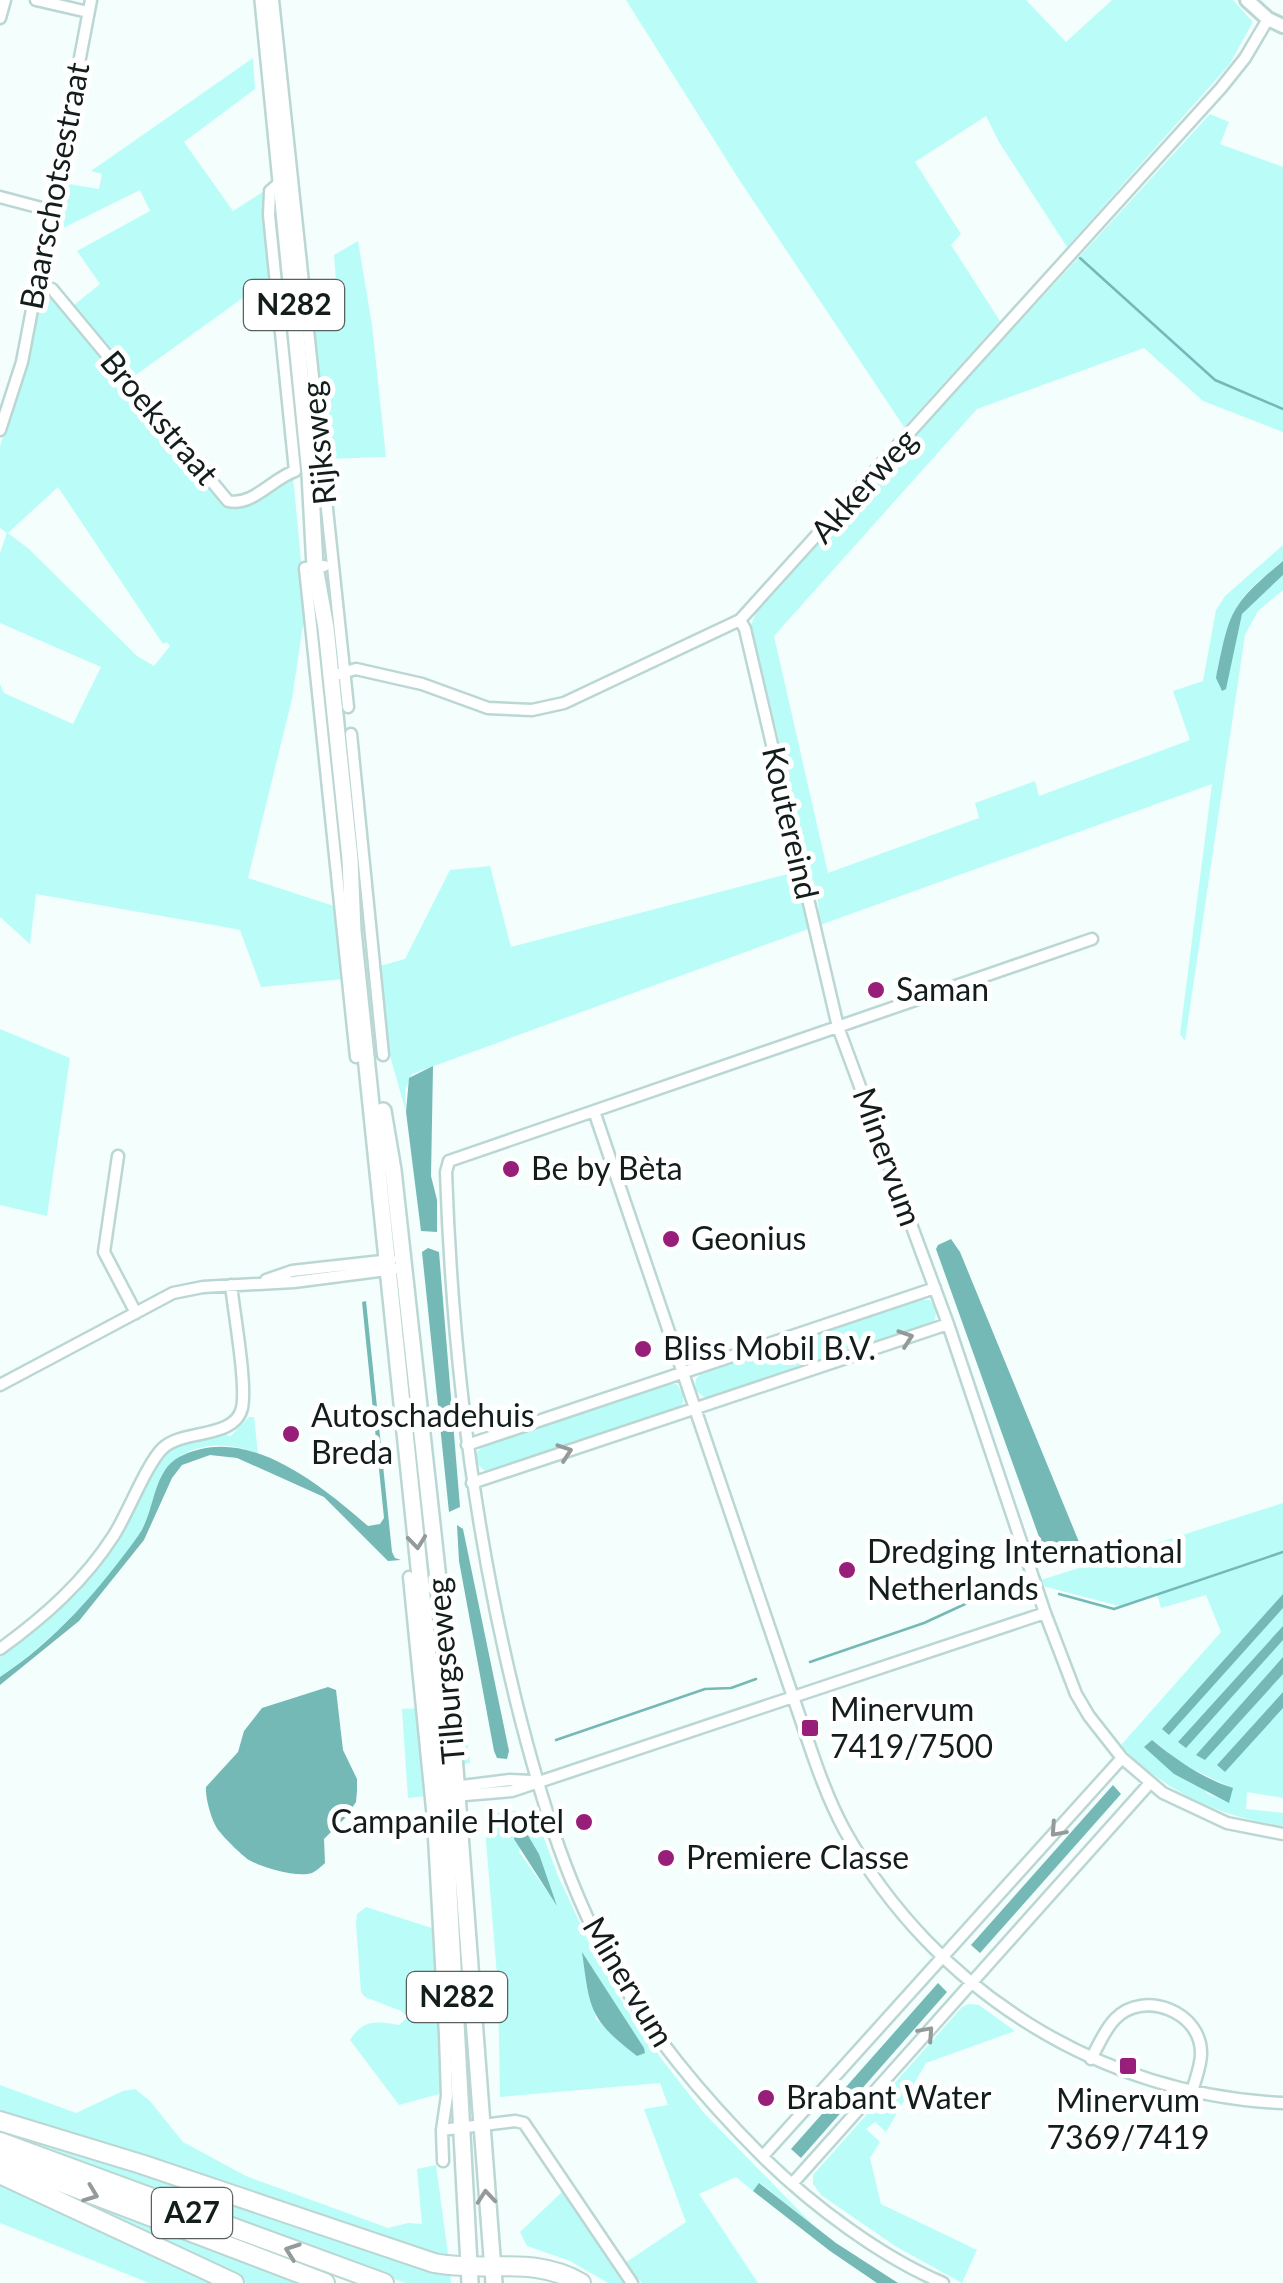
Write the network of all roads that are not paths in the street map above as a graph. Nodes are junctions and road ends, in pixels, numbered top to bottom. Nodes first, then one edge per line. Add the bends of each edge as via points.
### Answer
1 (5, 0) edge
2 (36, 0) edge
3 (263, 0) edge
4 (274, 0) edge
5 (1246, 0) edge
6 (90, 6) edge
7 (0, 18) edge
8 (1268, 19) junction
9 (1283, 26) edge
10 (286, 178) junction
11 (0, 196) edge
12 (49, 210) junction
13 (36, 286) junction
14 (0, 430) edge
15 (303, 472) junction
16 (320, 566) junction
17 (740, 620) junction
18 (337, 673) junction
19 (348, 707) dead end
20 (351, 734) dead end
21 (356, 858) junction
22 (353, 931) junction
23 (1092, 939) dead end
24 (838, 1026) junction
25 (371, 1059) junction
26 (594, 1111) junction
27 (118, 1156) dead end
28 (394, 1264) junction
29 (231, 1285) junction
30 (935, 1288) junction
31 (136, 1312) junction
32 (948, 1324) junction
33 (683, 1372) junction
34 (0, 1385) edge
35 (695, 1409) junction
36 (466, 1445) junction
37 (472, 1484) junction
38 (409, 1576) dead end
39 (1045, 1613) junction
40 (0, 1649) edge
41 (793, 1697) junction
42 (1122, 1758) junction
43 (538, 1782) junction
44 (1150, 1783) junction
45 (452, 1792) junction
46 (1283, 1834) edge
47 (943, 1958) junction
48 (971, 1984) junction
49 (1091, 2059) junction
50 (1192, 2092) junction
51 (1283, 2103) edge
52 (0, 2120) edge
53 (480, 2126) junction
54 (462, 2129) junction
55 (442, 2130) junction
56 (0, 2142) edge
57 (763, 2156) junction
58 (0, 2160) edge
59 (443, 2161) dead end
60 (0, 2174) edge
61 (792, 2184) junction
62 (470, 2275) edge
63 (493, 2275) edge
64 (234, 2283) edge
65 (325, 2283) edge
66 (384, 2283) edge
67 (581, 2283) edge
68 (632, 2283) edge
69 (943, 2283) edge

1 - 7 street
2 - 6 street
3 - 10 main road, Rijksweg / N282
4 - 10 street, Rijksweg
5 - 8 street
6 - 12 street, Baarschotsestraat
8 - 9 street
8 - 17 street, Akkerweg via 1221,88
10 - 15 main road, Rijksweg / N282
10 - 18 street, Rijksweg
11 - 12 street
12 - 13 street, Baarschotsestraat
13 - 14 street, Baarschotsestraat
13 - 15 street, Broekstraat via 52,288 228,501 244,502 284,474
15 - 16 main road, Rijksweg / N282
16 - 18 main road, Rijksweg / N282
16 - 22 street, Rijksweg via 306,568
17 - 18 street, Akkerweg via 564,703 532,710 488,708 356,670
17 - 24 street, Koutereind
18 - 19 street, Rijksweg
18 - 21 main road, Rijksweg / N282
20 - 21 street, Rijksweg
21 - 22 main road, Rijksweg / N282
21 - 25 street, Rijksweg
22 - 25 main road, Rijksweg / N282
23 - 24 street, Minervum
24 - 26 street, Minervum
24 - 30 street, Minervum
25 - 28 main road, Tilburgseweg / N282
26 - 33 street
26 - 36 street, Minervum via 449,1161 448,1242
27 - 31 street via 104,1252
28 - 29 street via 292,1271
28 - 45 main road, Tilburgseweg / N282
29 - 31 street via 173,1294
29 - 40 street via 242,1389 237,1418 164,1446 79,1583
30 - 32 street, Minervum
30 - 33 street
31 - 34 street
35 -> 32 street
32 - 39 street, Minervum
33 - 35 street
33 - 36 street
37 -> 35 street
35 - 41 street
36 - 37 street, Minervum
37 - 43 street, Minervum via 501,1640
38 - 55 street, Tilburgseweg via 433,1819 447,2096
39 - 41 street
39 - 42 street, Minervum via 1076,1694
41 - 43 street
41 - 47 street via 845,1830 904,1917
42 - 44 street, Minervum
42 -> 47 street
43 - 45 street via 512,1791
43 - 57 street, Minervum via 588,1916 635,2003 701,2093
44 - 46 street, Minervum via 1227,1823
44 - 48 street
45 - 53 main road, Tilburgseweg / N282
45 - 54 main road, Tilburgseweg / N282
47 - 48 street
47 - 57 street
48 - 49 street
61 -> 48 street
49 - 50 street
49 - 50 street via 1112,2021 1135,2006 1176,2011 1201,2053
50 - 51 street
52 - 62 highway, A27
53 - 54 street
63 -> 53 main road, Tilburgseweg / N282
53 - 68 street via 524,2123
54 - 55 street
54 - 62 main road, Tilburgseweg / N282
55 - 59 street, Tilburgseweg
66 -> 56 highway, A27
57 - 61 street, Minervum
58 -> 65 highway, A27
60 - 64 highway, A27
61 - 69 street, Minervum via 833,2217
62 - 63 highway
63 - 67 highway via 540,2266

